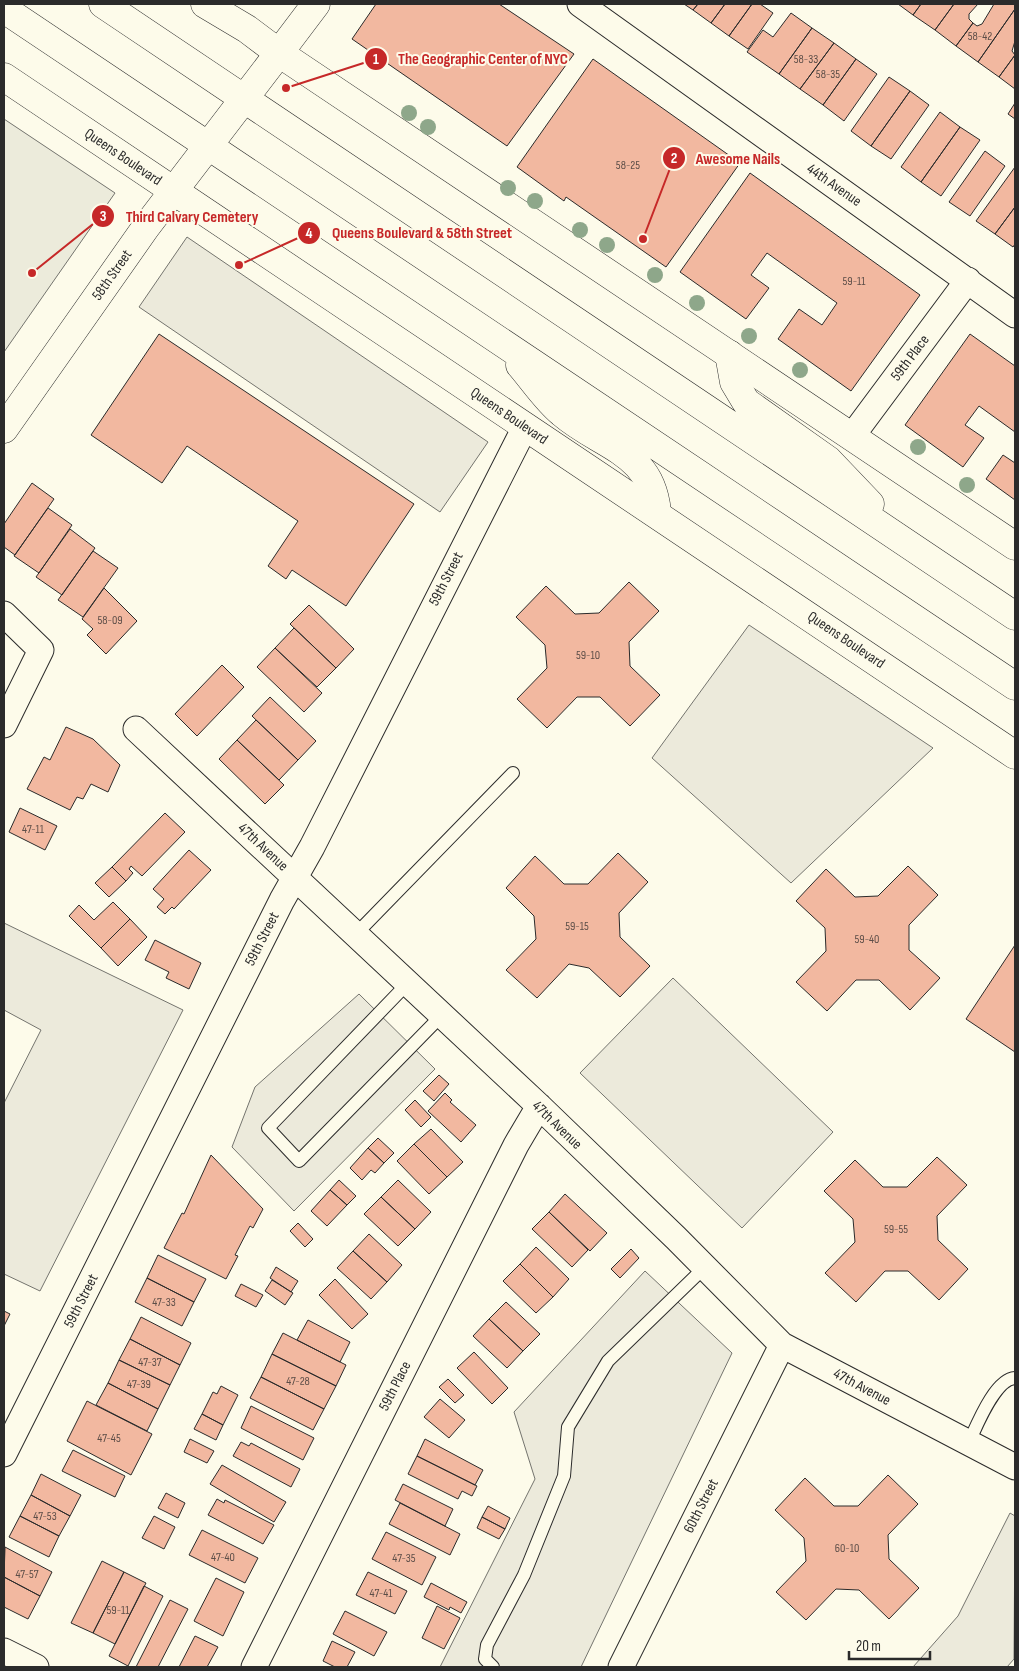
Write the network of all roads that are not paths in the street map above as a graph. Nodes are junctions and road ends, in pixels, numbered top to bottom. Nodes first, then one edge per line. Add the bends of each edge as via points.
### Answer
1 (104, 4) edge
2 (205, 4) edge
3 (316, 4) edge
4 (580, 4) edge
5 (4, 8) edge
6 (279, 53) junction
7 (4, 77) edge
8 (246, 98) junction
9 (209, 145) junction
10 (174, 192) junction
11 (968, 280) junction
12 (1015, 315) edge
13 (496, 337) junction
14 (728, 354) junction
15 (525, 427) junction
16 (4, 429) edge
17 (852, 436) junction
18 (657, 513) junction
19 (903, 540) junction
20 (1015, 546) edge
21 (4, 614) edge
22 (1015, 616) edge
23 (1015, 686) edge
24 (4, 724) edge
25 (136, 730) dead end
26 (1015, 755) edge
27 (513, 773) dead end
28 (296, 877) junction
29 (356, 934) junction
30 (408, 983) junction
31 (442, 1015) junction
32 (539, 1106) junction
33 (704, 1268) junction
34 (782, 1345) junction
35 (1015, 1378) edge
36 (968, 1442) junction
37 (4, 1454) edge
38 (1015, 1466) edge
39 (4, 1651) edge
40 (36, 1667) edge
41 (254, 1667) edge
42 (493, 1667) edge
43 (621, 1667) edge

1 - 8 main road
2 - 6 main road
3 - 6 main road, 58th Street
4 - 11 street, 44th Avenue
5 - 9 main road
6 - 8 main road, 58th Street
6 - 14 main road
7 - 10 main road, Queens Boulevard
8 - 9 main road, 58th Street
8 - 19 main road
9 - 10 main road, 58th Street
9 - 13 main road
10 - 15 main road, Queens Boulevard
10 - 16 main road, 58th Street via 132,246
11 - 12 street, 44th Avenue
11 - 17 street, 59th Place
13 - 18 main road via 562,413 641,467 652,486
13 - 23 main road
14 - 17 main road
14 - 19 main road via 734,382 746,402 828,460
15 - 18 main road, Queens Boulevard
15 - 28 street, 59th Street
17 - 20 main road
18 - 26 main road, Queens Boulevard
19 - 22 main road
21 - 24 street via 41,650
25 - 28 street, 47th Avenue
27 - 29 lane
28 - 29 street, 47th Avenue
28 - 37 street, 59th Street
29 - 30 street, 47th Avenue
30 - 31 street, 47th Avenue
30 - 31 lane via 268,1128 299,1160
31 - 32 street, 47th Avenue
32 - 33 street, 47th Avenue
32 - 41 street, 59th Place via 516,1145
33 - 34 street, 47th Avenue
33 - 42 lane via 608,1361 568,1427 564,1476 524,1575 487,1645 485,1659
34 - 36 street, 47th Avenue
34 - 43 street, 60th Street
35 - 36 lane via 997,1388
36 - 38 street, 47th Avenue
39 - 40 street

